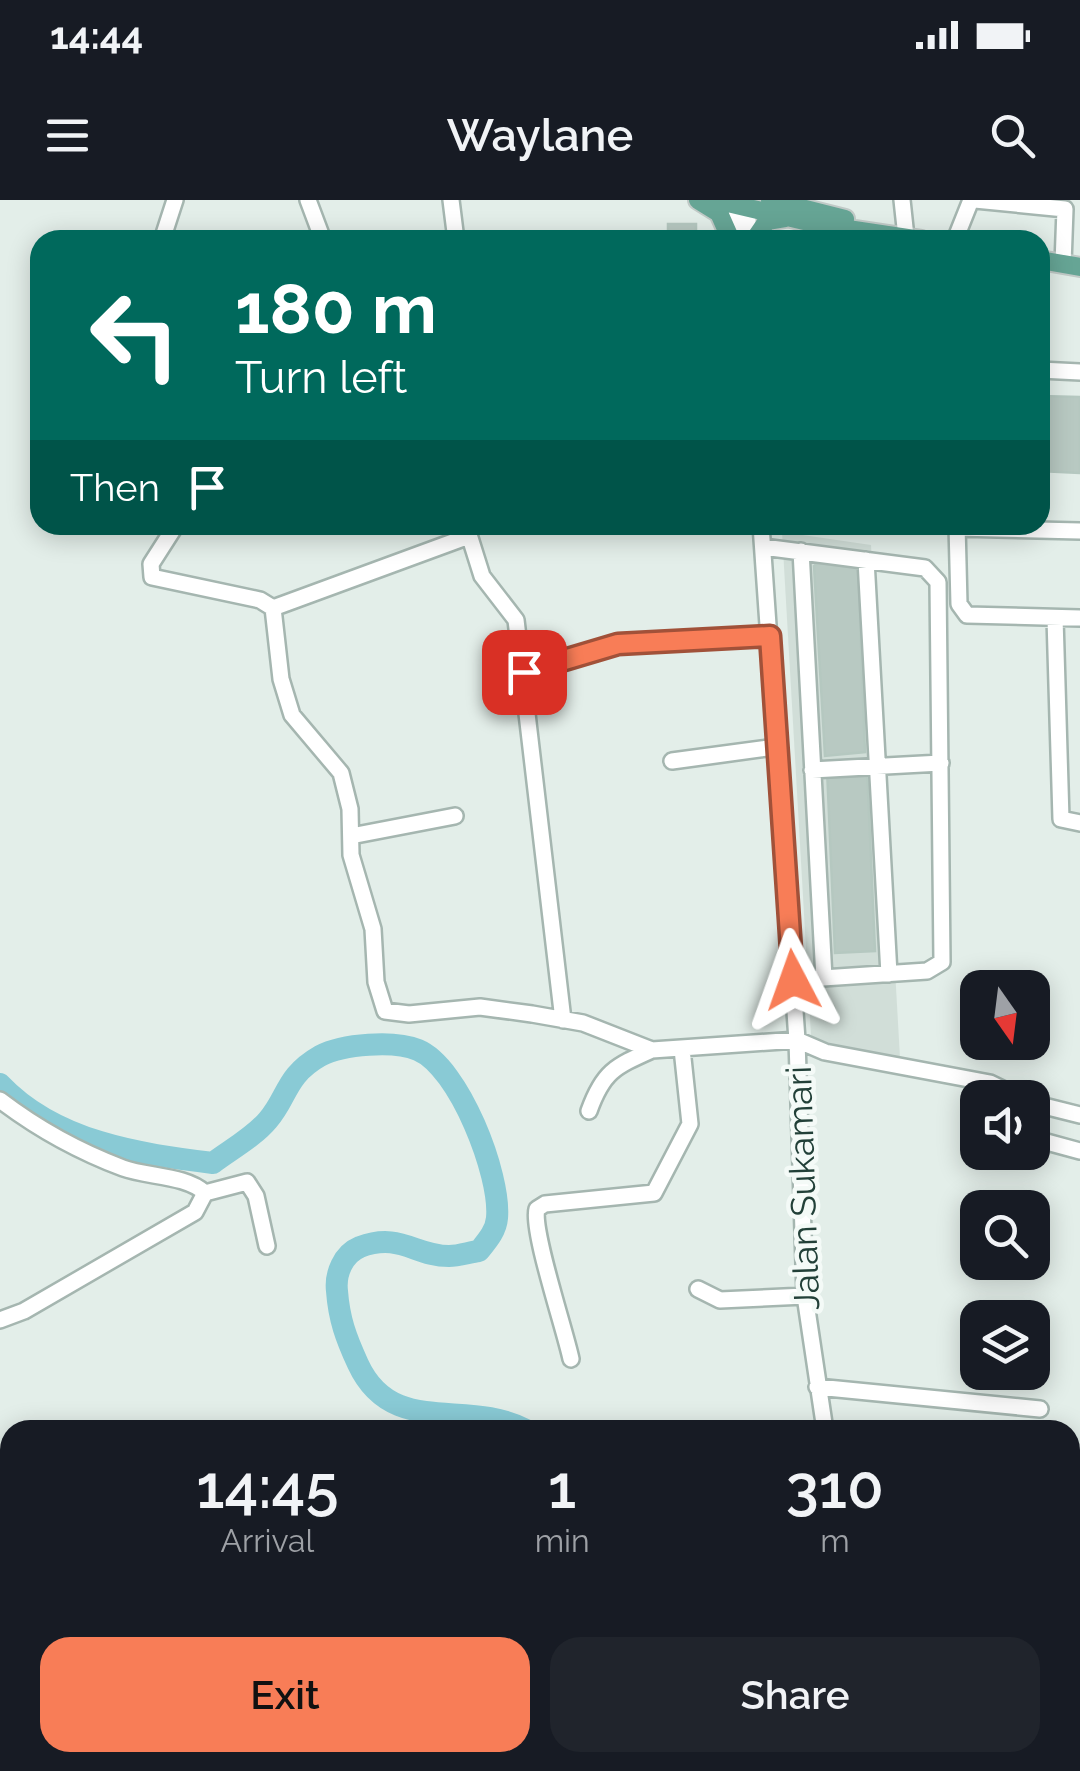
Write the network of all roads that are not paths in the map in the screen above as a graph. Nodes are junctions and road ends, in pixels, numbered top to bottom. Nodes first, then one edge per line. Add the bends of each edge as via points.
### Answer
1 (174, 200) edge
2 (308, 200) edge
3 (452, 200) edge
4 (698, 200) edge
5 (716, 200) edge
6 (770, 200) edge
7 (902, 200) edge
8 (973, 200) edge
9 (742, 203) edge
10 (791, 218) junction
11 (165, 230) edge
12 (319, 230) edge
13 (454, 230) edge
14 (728, 230) edge
15 (736, 230) edge
16 (749, 230) edge
17 (760, 230) edge
18 (861, 230) edge
19 (869, 230) edge
20 (911, 230) edge
21 (960, 230) edge
22 (1072, 265) edge
23 (1050, 370) edge
24 (1080, 372) edge
25 (1050, 530) edge
26 (1080, 531) edge
27 (170, 535) edge
28 (458, 535) edge
29 (469, 535) edge
30 (762, 535) edge
31 (958, 535) edge
32 (763, 546) junction
33 (800, 552) junction
34 (866, 560) junction
35 (273, 608) junction
36 (1054, 618) junction
37 (1080, 618) edge
38 (770, 636) junction
39 (524, 672) junction
40 (775, 747) junction
41 (672, 760) dead end
42 (941, 763) junction
43 (877, 766) junction
44 (812, 770) junction
45 (455, 816) dead end
46 (1080, 823) edge
47 (352, 836) junction
48 (889, 974) junction
49 (824, 978) junction
50 (793, 980) junction
51 (563, 1020) junction
52 (796, 1040) junction
53 (682, 1048) junction
54 (652, 1050) junction
55 (974, 1080) edge
56 (0, 1100) edge
57 (1050, 1108) edge
58 (590, 1112) dead end
59 (1080, 1115) edge
60 (1050, 1143) edge
61 (1080, 1151) edge
62 (204, 1192) junction
63 (267, 1246) dead end
64 (698, 1289) dead end
65 (805, 1296) junction
66 (0, 1320) edge
67 (571, 1360) dead end
68 (817, 1387) junction
69 (1040, 1409) dead end
70 (823, 1420) edge

1 - 11 street
2 - 12 street
3 - 13 street
4 - 14 main road via 719,213
5 - 9 main road
6 - 19 main road
7 - 20 street
8 - 21 street
8 - 22 street via 1065,210
9 - 10 main road
9 - 15 street
9 - 16 street
10 - 17 main road via 767,221
10 - 18 main road
23 - 24 street
25 - 26 street
27 - 35 street via 151,564 152,577
28 - 35 street
29 - 39 street via 482,576 516,620
30 - 32 street, Jalan Sukamari
31 - 36 street via 962,610
32 - 33 street
32 - 38 street, Jalan Sukamari
33 - 34 street
33 - 44 street
34 - 42 street via 925,568 936,577
34 - 43 street
35 - 47 street via 287,702 341,773
36 - 37 street
36 - 46 street via 1061,819
38 - 39 street via 618,644
38 - 40 street, Jalan Sukamari
39 - 51 street
40 - 41 street
40 - 50 street, Jalan Sukamari
42 - 43 street
42 - 48 street via 944,956 934,970
43 - 44 street
43 - 48 street
44 - 49 street
45 - 47 street
47 - 51 street via 386,1011 480,1007
48 - 49 street
49 - 50 street
50 - 52 street, Jalan Sukamari
51 - 54 street
52 - 53 street
52 - 55 street via 825,1052
52 - 65 street, Jalan Sukamari
53 - 54 street
53 - 67 street via 690,1124 654,1193 537,1209 535,1231
54 - 58 street via 600,1082
56 - 62 street via 62,1142
57 - 59 street
60 - 61 street
62 - 63 street via 247,1182
62 - 66 street via 195,1212
64 - 65 street via 720,1300
65 - 68 street, Jalan Sukamari
68 - 69 street
68 - 70 street, Jalan Sukamari

